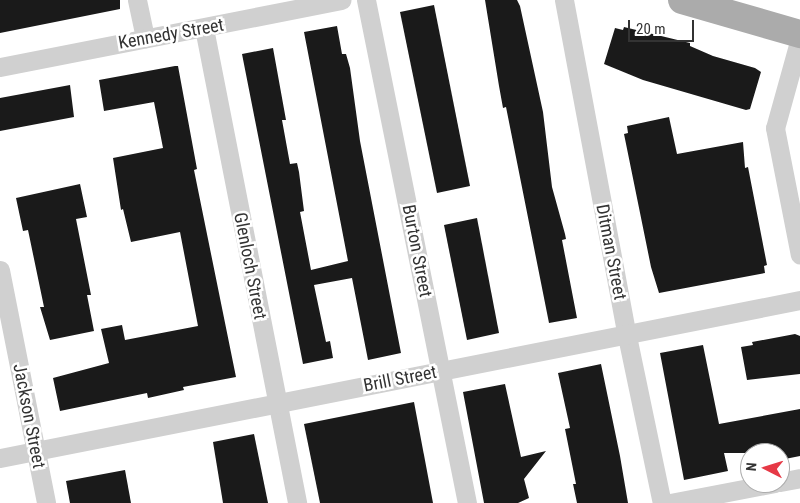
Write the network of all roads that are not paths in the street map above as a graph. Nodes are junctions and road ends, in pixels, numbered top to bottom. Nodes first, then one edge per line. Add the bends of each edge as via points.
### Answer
1 (137, 0) edge
2 (341, 0) edge
3 (366, 0) edge
4 (564, 0) edge
5 (682, 0) edge
6 (315, 2) edge
7 (204, 28) junction
8 (800, 34) edge
9 (145, 38) junction
10 (800, 38) edge
11 (0, 67) edge
12 (800, 255) edge
13 (0, 270) edge
14 (800, 300) edge
15 (627, 336) junction
16 (441, 371) junction
17 (277, 403) junction
18 (36, 452) junction
19 (0, 458) edge
20 (740, 490) edge
21 (46, 503) edge
22 (296, 503) edge
23 (467, 503) edge
24 (662, 503) edge
25 (670, 503) edge

1 - 9 street
2 - 6 street, Kennedy Street
3 - 16 street, Burton Street
4 - 15 street, Ditman Street
5 - 8 main road
6 - 7 street, Kennedy Street
7 - 9 street, Kennedy Street
7 - 17 street, Glenloch Street
9 - 11 street, Kennedy Street
10 - 12 street via 775,128
13 - 18 street, Jackson Street
14 - 15 street, Brill Street
15 - 16 street, Brill Street
15 - 24 street, Ditman Street
16 - 17 street, Brill Street
16 - 23 street, Burton Street
17 - 18 street, Brill Street
17 - 22 street, Glenloch Street
18 - 19 street, Brill Street
18 - 21 street, Jackson Street
20 - 25 street

